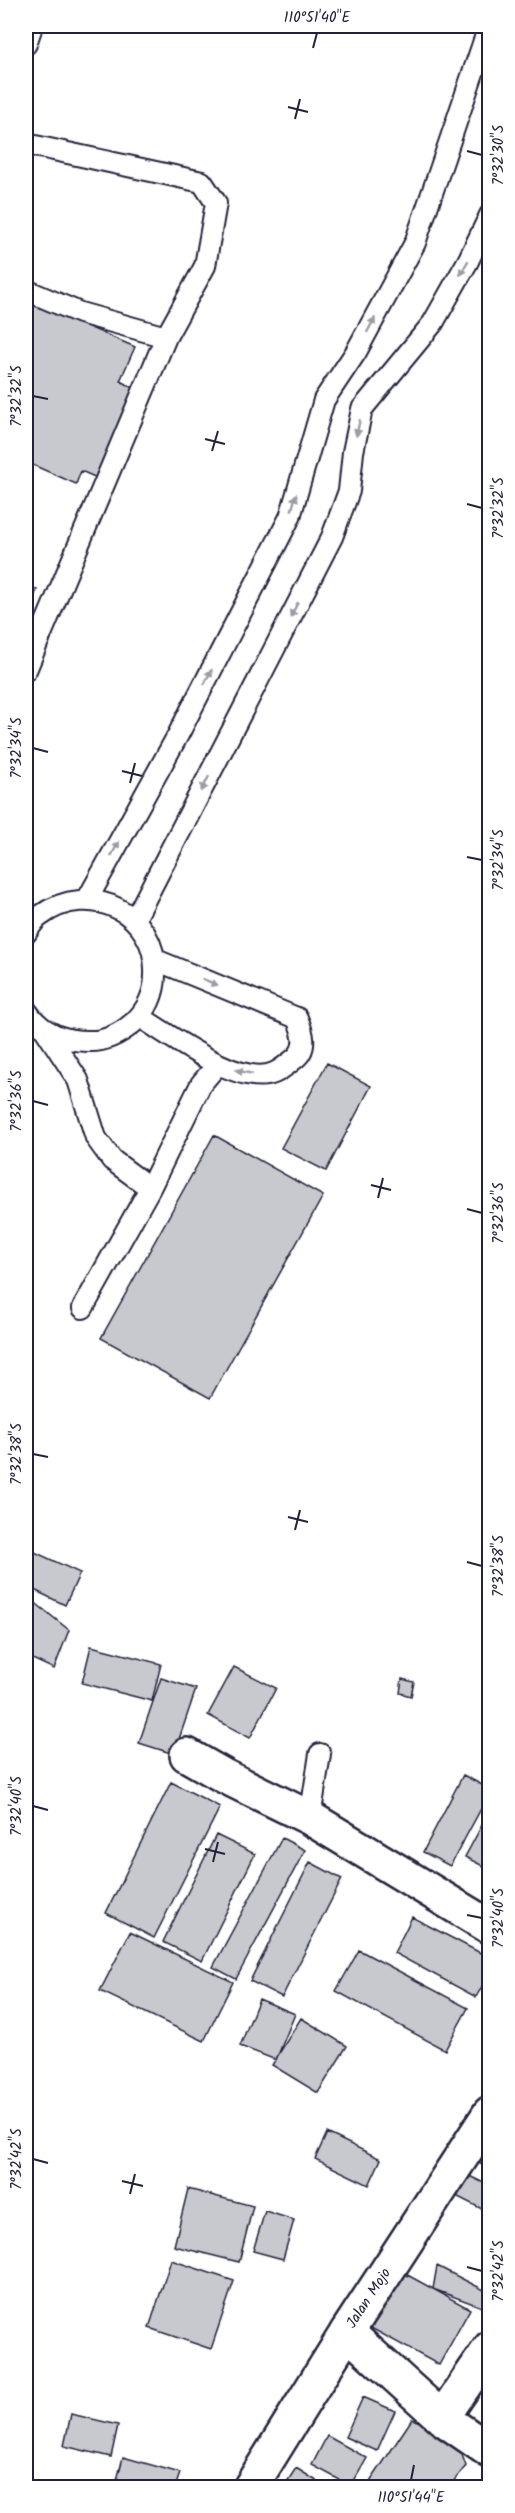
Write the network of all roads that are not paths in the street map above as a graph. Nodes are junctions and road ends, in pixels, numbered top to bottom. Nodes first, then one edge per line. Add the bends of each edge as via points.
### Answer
1 (32, 26) edge
2 (489, 26) edge
3 (26, 44) edge
4 (26, 144) edge
5 (489, 215) edge
6 (26, 290) edge
7 (166, 337) junction
8 (26, 670) edge
9 (87, 900) junction
10 (135, 919) junction
11 (26, 933) edge
12 (156, 960) junction
13 (26, 1012) edge
14 (140, 1017) junction
15 (46, 1031) junction
16 (216, 1065) junction
17 (150, 1188) junction
18 (83, 1308) dead end
19 (320, 1754) dead end
20 (187, 1755) dead end
21 (310, 1818) junction
22 (489, 1927) edge
23 (489, 2113) edge
24 (347, 2332) junction
25 (489, 2348) edge
26 (442, 2418) junction
27 (489, 2451) edge
28 (250, 2487) edge

1 - 3 lane
9 -> 2 lane via 178,735 290,517 324,400 356,352 415,243
4 - 7 lane via 202,182 216,203 205,266
5 -> 10 lane via 433,323 362,409 349,491 332,537
6 - 7 lane via 80,313
7 - 8 lane
9 - 10 lane via 113,905
9 - 11 lane via 62,904 39,916
10 - 12 lane via 149,938
12 - 14 lane via 155,990
12 -> 16 lane via 297,1018 304,1033 303,1044 297,1058 273,1074 249,1075
13 - 15 lane
14 - 15 lane via 120,1033 96,1042 70,1041
14 - 16 lane
15 - 17 lane via 78,1080 96,1138 112,1160
16 - 17 lane via 201,1084
17 - 18 lane
19 - 21 lane
20 - 21 street
21 - 22 street
23 - 24 street, Jalan Mojo
24 - 26 street
24 - 28 street, Jalan Mojo
25 - 26 street
26 - 27 street

